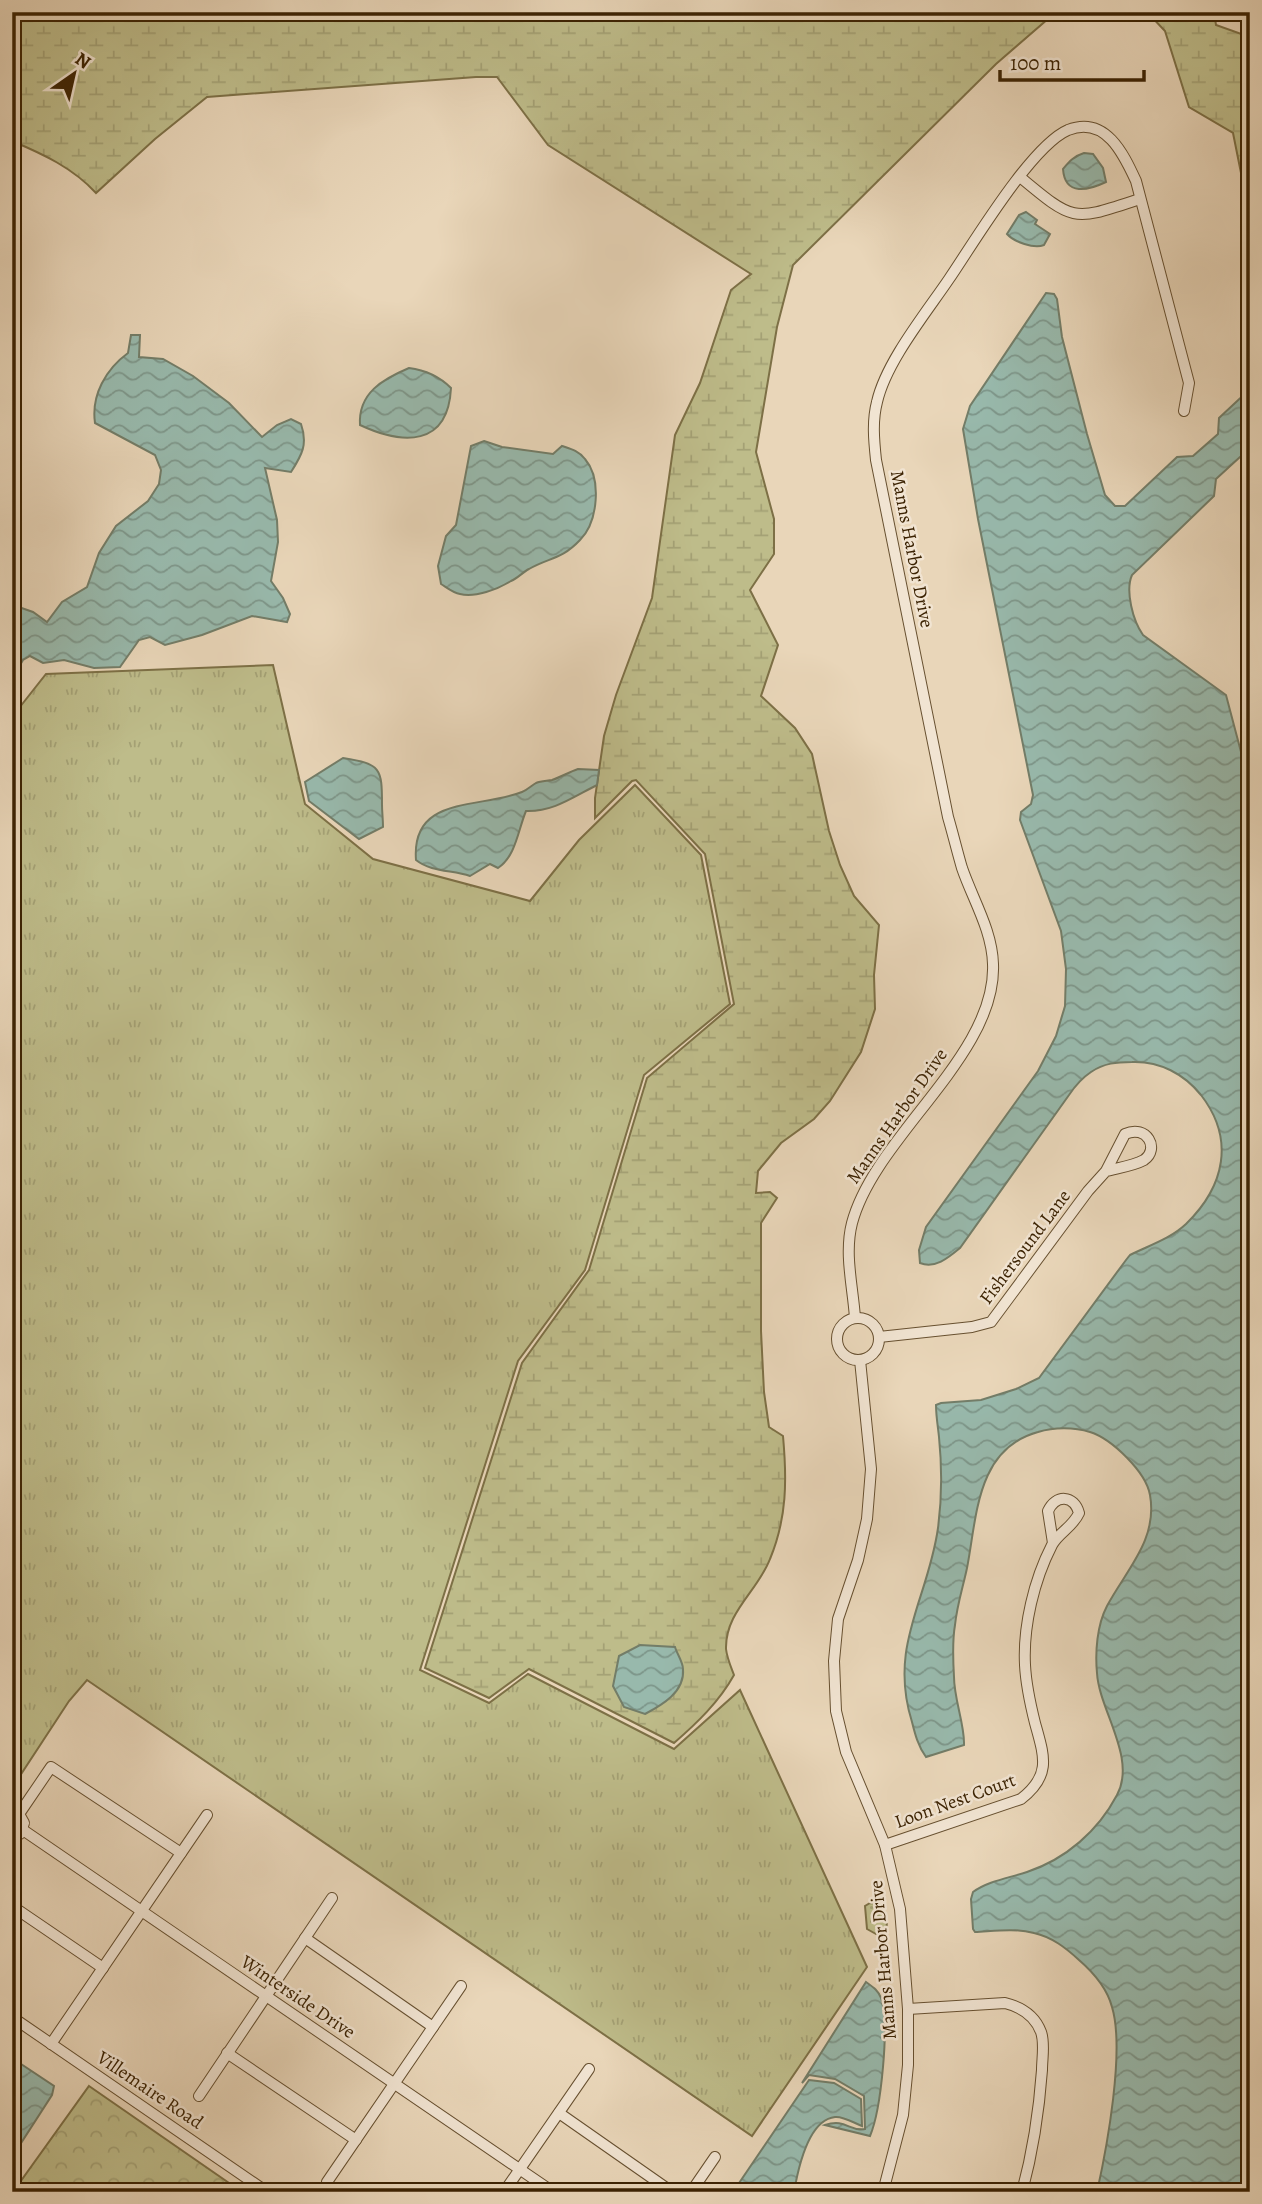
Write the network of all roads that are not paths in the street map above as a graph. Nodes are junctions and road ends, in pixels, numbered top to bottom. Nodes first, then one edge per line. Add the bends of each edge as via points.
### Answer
1 (1020, 177) junction
2 (1140, 199) junction
3 (1184, 411) dead end
4 (1106, 1171) junction
5 (855, 1318) junction
6 (879, 1336) junction
7 (860, 1360) junction
8 (1053, 1543) dead end
9 (16, 1813) edge
10 (207, 1815) dead end
11 (23, 1830) junction
12 (12, 1837) edge
13 (886, 1845) junction
14 (181, 1853) junction
15 (332, 1898) dead end
16 (12, 1906) edge
17 (142, 1911) junction
18 (305, 1938) junction
19 (103, 1968) junction
20 (461, 1986) dead end
21 (266, 1996) junction
22 (908, 2010) junction
23 (12, 2018) edge
24 (433, 2027) junction
25 (51, 2044) junction
26 (228, 2053) junction
27 (589, 2069) dead end
28 (394, 2084) junction
29 (199, 2096) dead end
30 (559, 2113) junction
31 (356, 2140) junction
32 (715, 2157) dead end
33 (520, 2169) junction
34 (327, 2182) dead end
35 (267, 2192) edge
36 (504, 2192) edge
37 (553, 2192) edge
38 (672, 2192) edge
39 (691, 2192) edge
40 (883, 2192) edge
41 (1022, 2192) edge

1 - 2 street via 1067,213 1084,216
1 - 2 street, Manns Harbor Drive via 1055,139 1070,130 1089,128 1108,135 1122,152
1 - 5 street, Manns Harbor Drive via 895,359 877,401 876,460 948,817 989,937 993,965 990,997 975,1033 859,1201 849,1256
2 - 3 street, Manns Harbor Drive via 1189,383
4 - 4 street, Fishersound Lane via 1144,1159 1150,1153 1146,1135 1139,1131 1125,1135
4 - 6 street, Fishersound Lane via 991,1322
5 - 6 street via 868,1321
5 - 7 street via 839,1331 838,1345 846,1356
6 - 7 street via 877,1350
7 - 13 street, Manns Harbor Drive via 871,1469 867,1520 838,1619 836,1711 845,1752
8 - 13 street, Loon Nest Court via 1034,1596 1025,1662 1027,1692 1044,1754 1043,1773 1021,1799
9 - 11 street via 24,1823
9 - 14 street via 51,1767
10 - 14 street
11 - 12 street
11 - 17 street, Winterside Drive
13 - 22 street, Manns Harbor Drive via 900,1909
14 - 17 street
15 - 18 street
16 - 19 street
17 - 19 street
17 - 21 street, Winterside Drive
18 - 21 street
18 - 24 street
19 - 25 street
20 - 24 street
21 - 26 street
21 - 28 street, Winterside Drive
22 - 40 street, Manns Harbor Drive via 903,2115
22 - 41 street via 1005,2003 1034,2019 1042,2034 1040,2103
23 - 25 street, Villemaire Road
24 - 28 street
25 - 35 street, Villemaire Road
26 - 29 street
26 - 31 street
27 - 30 street
28 - 31 street
28 - 33 street, Winterside Drive
30 - 33 street
30 - 38 street
31 - 34 street
32 - 39 street
33 - 36 street
33 - 37 street, Winterside Drive

